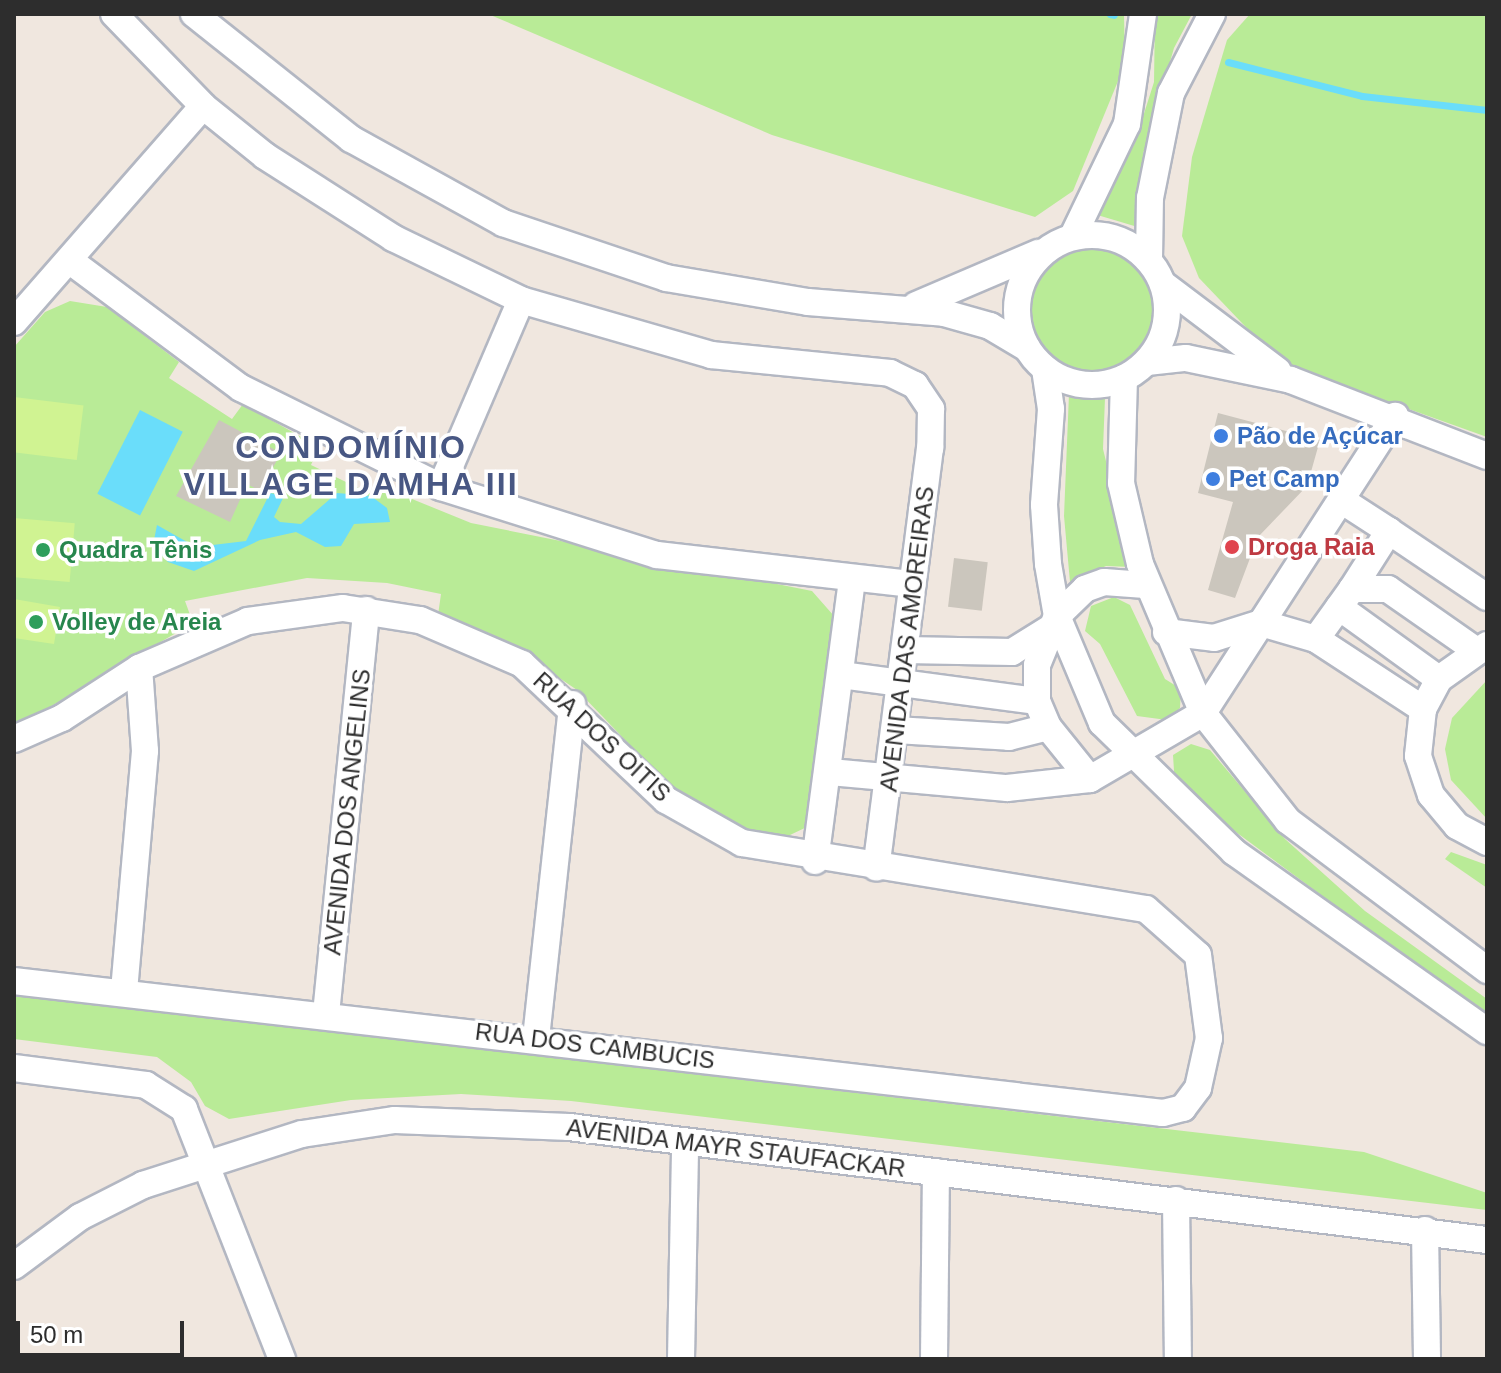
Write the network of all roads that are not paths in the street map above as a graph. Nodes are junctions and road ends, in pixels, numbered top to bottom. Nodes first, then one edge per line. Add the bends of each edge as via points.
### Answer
1 (114, 14) edge
2 (194, 14) edge
3 (1143, 14) edge
4 (1212, 14) edge
5 (203, 106) junction
6 (1073, 236) junction
7 (1047, 248) junction
8 (69, 260) junction
9 (1149, 260) junction
10 (1163, 284) junction
11 (521, 300) junction
12 (905, 308) junction
13 (14, 322) edge
14 (1027, 348) junction
15 (1147, 362) junction
16 (1045, 369) junction
17 (1124, 378) junction
18 (1291, 380) junction
19 (1395, 416) junction
20 (1487, 456) edge
21 (441, 487) junction
22 (1341, 500) junction
23 (1389, 531) junction
24 (852, 579) junction
25 (912, 584) junction
26 (1145, 585) junction
27 (1487, 597) edge
28 (1345, 598) junction
29 (366, 610) junction
30 (1053, 623) junction
31 (1261, 623) junction
32 (1166, 632) junction
33 (1316, 639) junction
34 (1481, 647) edge
35 (905, 650) junction
36 (139, 668) junction
37 (841, 675) junction
38 (1439, 679) junction
39 (901, 682) junction
40 (1037, 701) junction
41 (572, 704) junction
42 (1423, 709) junction
43 (1203, 713) junction
44 (1048, 727) junction
45 (896, 730) junction
46 (14, 739) edge
47 (1131, 759) junction
48 (830, 772) junction
49 (891, 779) junction
50 (1090, 779) junction
51 (1487, 842) edge
52 (815, 861) junction
53 (876, 868) junction
54 (1487, 970) edge
55 (14, 981) edge
56 (124, 991) junction
57 (326, 1014) junction
58 (1487, 1031) edge
59 (536, 1038) junction
60 (14, 1068) edge
61 (1175, 1112) joint
62 (685, 1142) junction
63 (205, 1161) junction
64 (936, 1172) junction
65 (1176, 1200) junction
66 (1425, 1230) junction
67 (1487, 1240) edge
68 (14, 1266) edge
69 (282, 1359) edge
70 (681, 1359) edge
71 (934, 1359) edge
72 (1178, 1359) edge
73 (1427, 1359) edge

1 - 5 street
2 - 12 street via 351,139 503,223 666,278 808,302
3 - 6 street via 1127,124
4 - 9 street via 1171,93 1150,198
5 - 8 street
5 - 11 street via 265,156 393,238
6 - 7 street
6 - 9 street via 1127,242
7 - 12 street
7 - 14 street via 1018,294
8 - 13 street
8 - 21 street via 241,388
9 - 10 street
10 - 15 street via 1168,311
10 - 18 street
11 - 21 street
11 - 25 street, AVENIDA DAS AMOREIRAS via 711,355 890,373 915,385 931,409
12 - 14 street via 990,326
14 - 16 street
15 - 17 street
15 - 18 street via 1186,358
16 - 17 street via 1097,386
16 - 30 street via 1051,409 1044,505
17 - 26 street via 1121,483
18 - 19 street
19 - 20 street
19 - 22 street
21 - 24 street via 657,555
22 - 23 street
22 - 31 street
23 - 27 street
23 - 28 street
24 - 25 street
24 - 37 street
25 - 35 street, AVENIDA DAS AMOREIRAS
26 - 30 street via 1104,582
26 - 32 street
28 - 33 street
28 - 34 street via 1388,589
28 - 38 street
29 - 36 street, RUA DOS OITIS via 248,621
29 - 41 street, RUA DOS OITIS via 471,638 522,664
29 - 57 street, AVENIDA DOS ANGELINS
30 - 35 street via 1012,652
30 - 40 street via 1037,665
30 - 47 street via 1102,723
31 - 32 street via 1214,638
31 - 33 street
31 - 43 street
32 - 43 street
33 - 42 street
34 - 38 street
35 - 39 street, AVENIDA DAS AMOREIRAS
36 - 46 street, RUA DOS OITIS via 62,718
36 - 56 street via 145,751
37 - 39 street
37 - 48 street
38 - 42 street
39 - 40 street
39 - 45 street, AVENIDA DAS AMOREIRAS
40 - 44 street
41 - 52 street, RUA DOS OITIS via 666,800 704,825 771,854
41 - 59 street
42 - 51 street via 1418,756 1431,795 1457,826
43 - 47 street
43 - 54 street via 1288,821
44 - 45 street via 1009,737
44 - 50 street
45 - 49 street, AVENIDA DAS AMOREIRAS
47 - 50 street
47 - 58 street via 1234,852
48 - 49 street
48 - 52 street
49 - 50 street via 1007,788
49 - 53 street, AVENIDA DAS AMOREIRAS
52 - 53 street, RUA DOS OITIS
53 - 61 street, RUA DOS OITIS via 1124,902 1165,919 1198,955 1207,1051 1198,1088
55 - 56 street, RUA DOS CAMBUCIS
56 - 57 street, RUA DOS CAMBUCIS
57 - 59 street, RUA DOS CAMBUCIS
59 - 61 street, RUA DOS CAMBUCIS
60 - 63 street via 167,1094 184,1109
62 - 63 street, AVENIDA MAYR STAUFACKAR via 537,1124 395,1120 302,1134
62 - 64 street, AVENIDA MAYR STAUFACKAR
62 - 70 street
63 - 68 street, AVENIDA MAYR STAUFACKAR via 80,1217
63 - 69 street
64 - 65 street, AVENIDA MAYR STAUFACKAR
64 - 71 street
65 - 66 street, AVENIDA MAYR STAUFACKAR
65 - 72 street
66 - 67 street, AVENIDA MAYR STAUFACKAR
66 - 73 street

